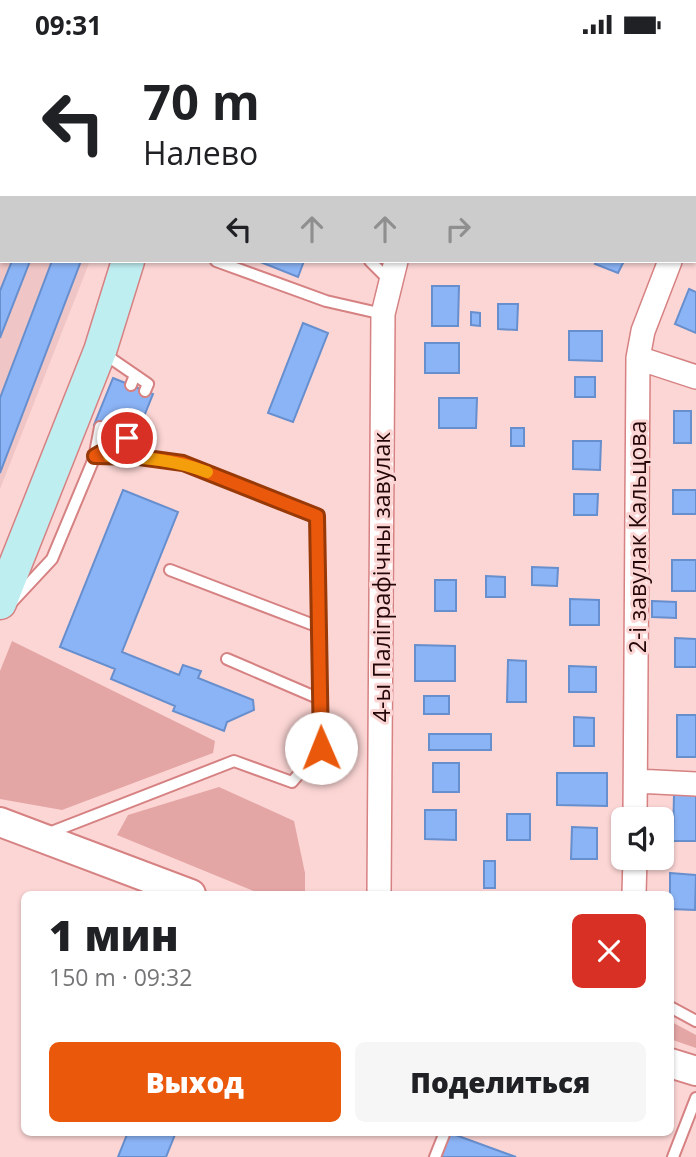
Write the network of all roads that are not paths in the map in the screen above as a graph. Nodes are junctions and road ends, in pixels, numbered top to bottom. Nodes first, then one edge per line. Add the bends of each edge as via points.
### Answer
1 (128, 263) edge
2 (222, 263) edge
3 (375, 263) edge
4 (669, 263) edge
5 (392, 270) edge
6 (383, 314) junction
7 (638, 358) junction
8 (113, 359) junction
9 (696, 377) edge
10 (119, 380) dead end
11 (145, 391) dead end
12 (100, 428) dead end
13 (113, 432) dead end
14 (127, 438) dead end
15 (95, 456) junction
16 (170, 570) dead end
17 (0, 603) edge
18 (0, 615) edge
19 (319, 627) junction
20 (227, 659) dead end
21 (320, 699) junction
22 (636, 781) junction
23 (696, 784) edge
24 (635, 807) edge
25 (0, 822) edge
26 (40, 837) junction
27 (635, 870) edge
28 (183, 891) edge
29 (379, 891) edge
30 (634, 891) edge
31 (674, 1009) edge
32 (696, 1021) edge
33 (674, 1064) edge
34 (696, 1071) edge
35 (696, 1098) edge
36 (443, 1136) edge
37 (435, 1157) edge
38 (673, 1157) edge

1 - 8 main road
2 - 6 lane via 326,301
3 - 5 lane
4 - 7 street, 2-і завулак Кальцова via 643,331
5 - 6 street, 4-ы Паліграфічны завулак
6 - 29 street, 4-ы Паліграфічны завулак
7 - 9 street
7 - 22 street, 2-і завулак Кальцова
8 - 10 lane
8 - 11 lane via 133,380 148,384
8 - 17 main road
12 - 15 lane
13 - 15 lane
14 - 15 lane
15 - 18 lane via 52,559
15 - 19 lane via 183,463 317,516
16 - 19 lane
19 - 21 lane
20 - 21 lane
21 - 26 lane via 321,748 292,782 234,761
22 - 23 street
22 - 24 street, 2-і завулак Кальцова
25 - 26 street
26 - 28 street
27 - 30 street
31 - 32 lane
33 - 34 street
35 - 38 lane
36 - 37 lane

